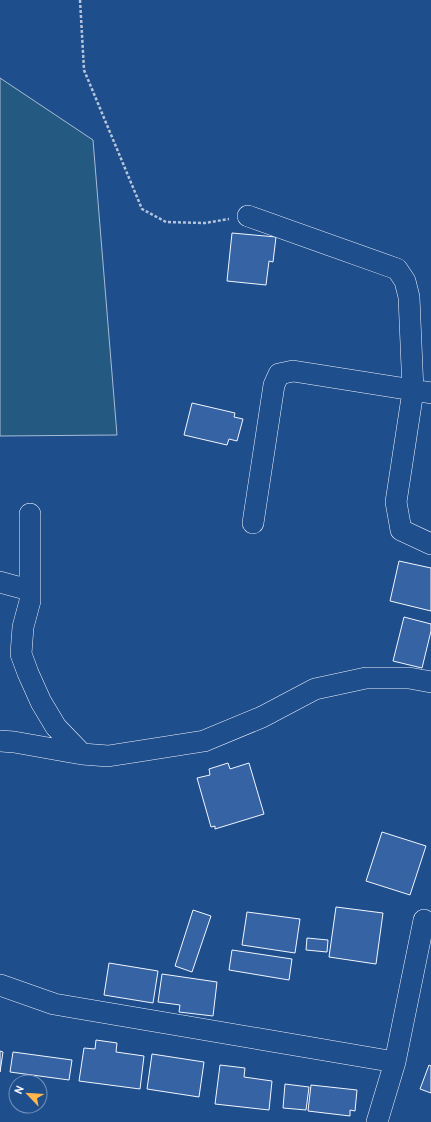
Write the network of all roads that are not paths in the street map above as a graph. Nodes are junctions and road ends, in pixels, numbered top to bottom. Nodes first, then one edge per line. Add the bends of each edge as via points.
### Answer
1 (248, 216) road end
2 (422, 392) edge
3 (30, 514) dead end
4 (253, 523) dead end
5 (431, 544) edge
6 (0, 582) edge
7 (29, 590) junction
8 (431, 682) edge
9 (0, 741) edge
10 (82, 754) junction
11 (424, 920) dead end
12 (0, 985) edge
13 (395, 1062) junction
14 (377, 1122) edge

1 - 2 street via 397,269 405,281 409,297
2 - 4 street via 293,371 279,374 274,385
2 - 5 street via 396,502 401,530
3 - 7 street
6 - 7 street
7 - 10 street via 30,601 23,627 22,654 28,673 56,727
8 - 10 street via 410,678 366,678 314,689 262,717 204,740 108,756
9 - 10 street
11 - 13 street
12 - 13 street via 54,1004
13 - 14 street

